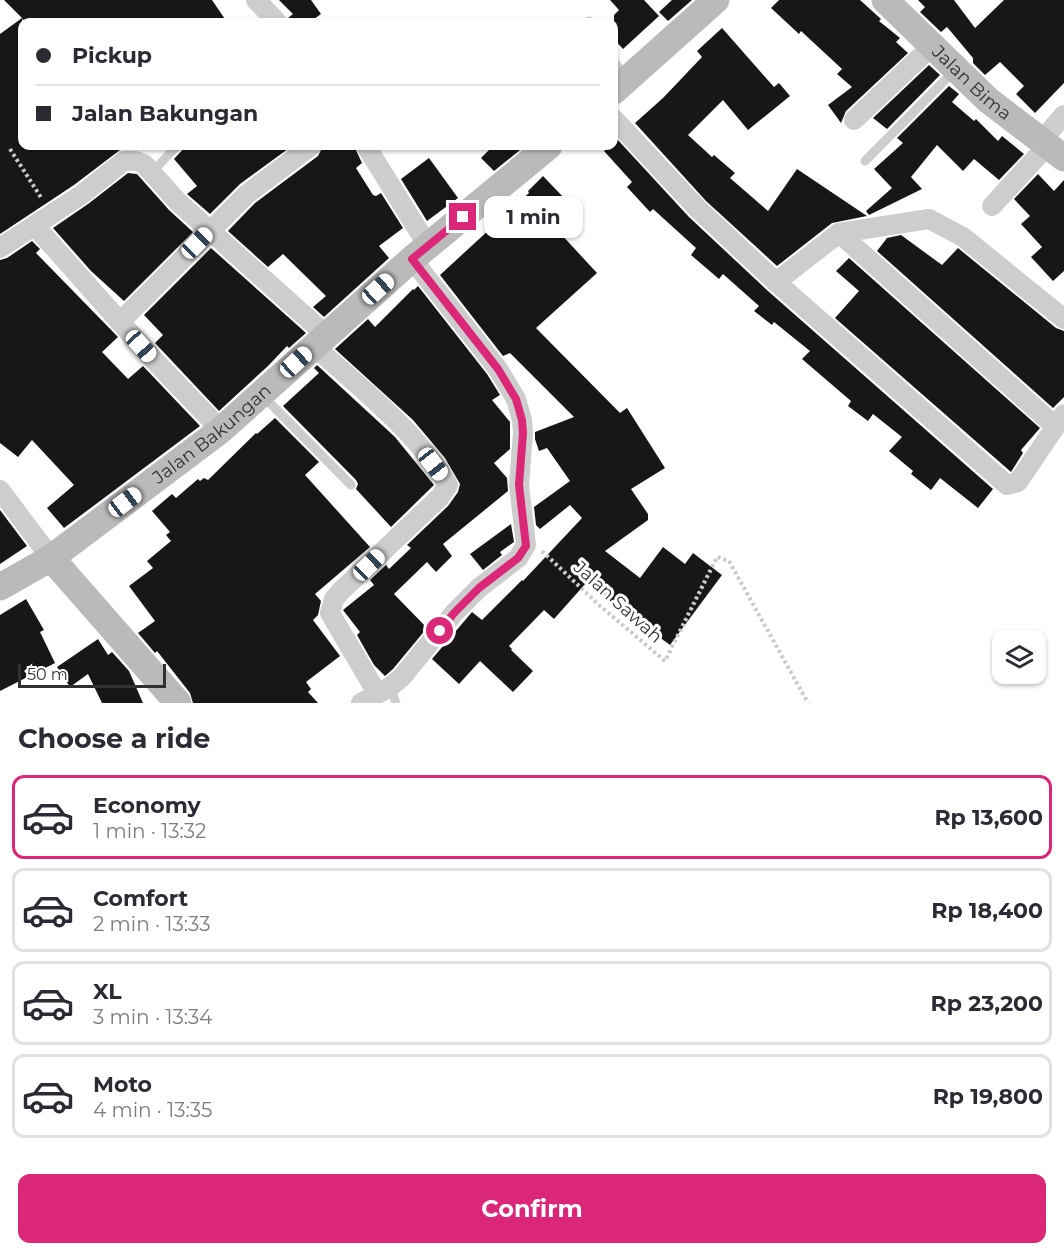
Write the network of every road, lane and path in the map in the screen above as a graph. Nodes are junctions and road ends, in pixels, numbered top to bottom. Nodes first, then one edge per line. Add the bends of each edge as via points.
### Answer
1 (256, 0) edge
2 (716, 0) edge
3 (885, 0) edge
4 (273, 18) edge
5 (932, 45) junction
6 (956, 69) junction
7 (618, 77) edge
8 (1064, 115) edge
9 (854, 120) dead end
10 (618, 123) edge
11 (1051, 148) edge
12 (10, 149) dead end
13 (173, 150) edge
14 (306, 150) edge
15 (368, 150) edge
16 (544, 150) edge
17 (865, 161) dead end
18 (151, 172) junction
19 (992, 206) dead end
20 (52, 215) junction
21 (35, 226) junction
22 (209, 231) junction
23 (839, 233) junction
24 (0, 248) edge
25 (420, 252) junction
26 (776, 282) junction
27 (1064, 319) edge
28 (120, 322) junction
29 (320, 341) junction
30 (261, 394) junction
31 (1060, 420) edge
32 (221, 430) junction
33 (351, 485) dead end
34 (0, 490) edge
35 (526, 535) junction
36 (51, 558) junction
37 (0, 587) edge
38 (381, 697) edge
39 (178, 703) edge
40 (808, 703) edge

1 - 4 street
2 - 7 main road
3 - 5 main road, Jalan Bima
5 - 6 main road, Jalan Bima
5 - 9 street
6 - 11 main road, Jalan Bima via 988,100
6 - 17 lane
8 - 11 street
10 - 26 street via 698,209
11 - 19 street
12 - 20 path
13 - 18 lane
14 - 22 street via 247,194
15 - 25 street
16 - 25 main road, Jalan Bakungan
18 - 20 street via 144,164 124,161
18 - 22 street
20 - 21 street
21 - 24 street
21 - 28 street
22 - 28 street
22 - 29 street
23 - 26 street
23 - 27 street via 929,219 963,237
23 - 31 street
25 - 29 main road, Jalan Bakungan
25 - 35 street via 516,399 523,433 519,485
26 - 31 street via 1007,485 1018,482
28 - 32 street
29 - 30 main road, Jalan Bakungan
29 - 38 street via 426,454 448,485 340,592 331,607 330,614
30 - 32 main road, Jalan Bakungan
30 - 33 lane
32 - 36 main road, Jalan Bakungan
34 - 36 street
35 - 38 street via 526,546 518,558 454,613
35 - 40 path, Jalan Sawah via 665,661 717,557 729,561
36 - 37 main road, Jalan Bakungan
36 - 39 main road

